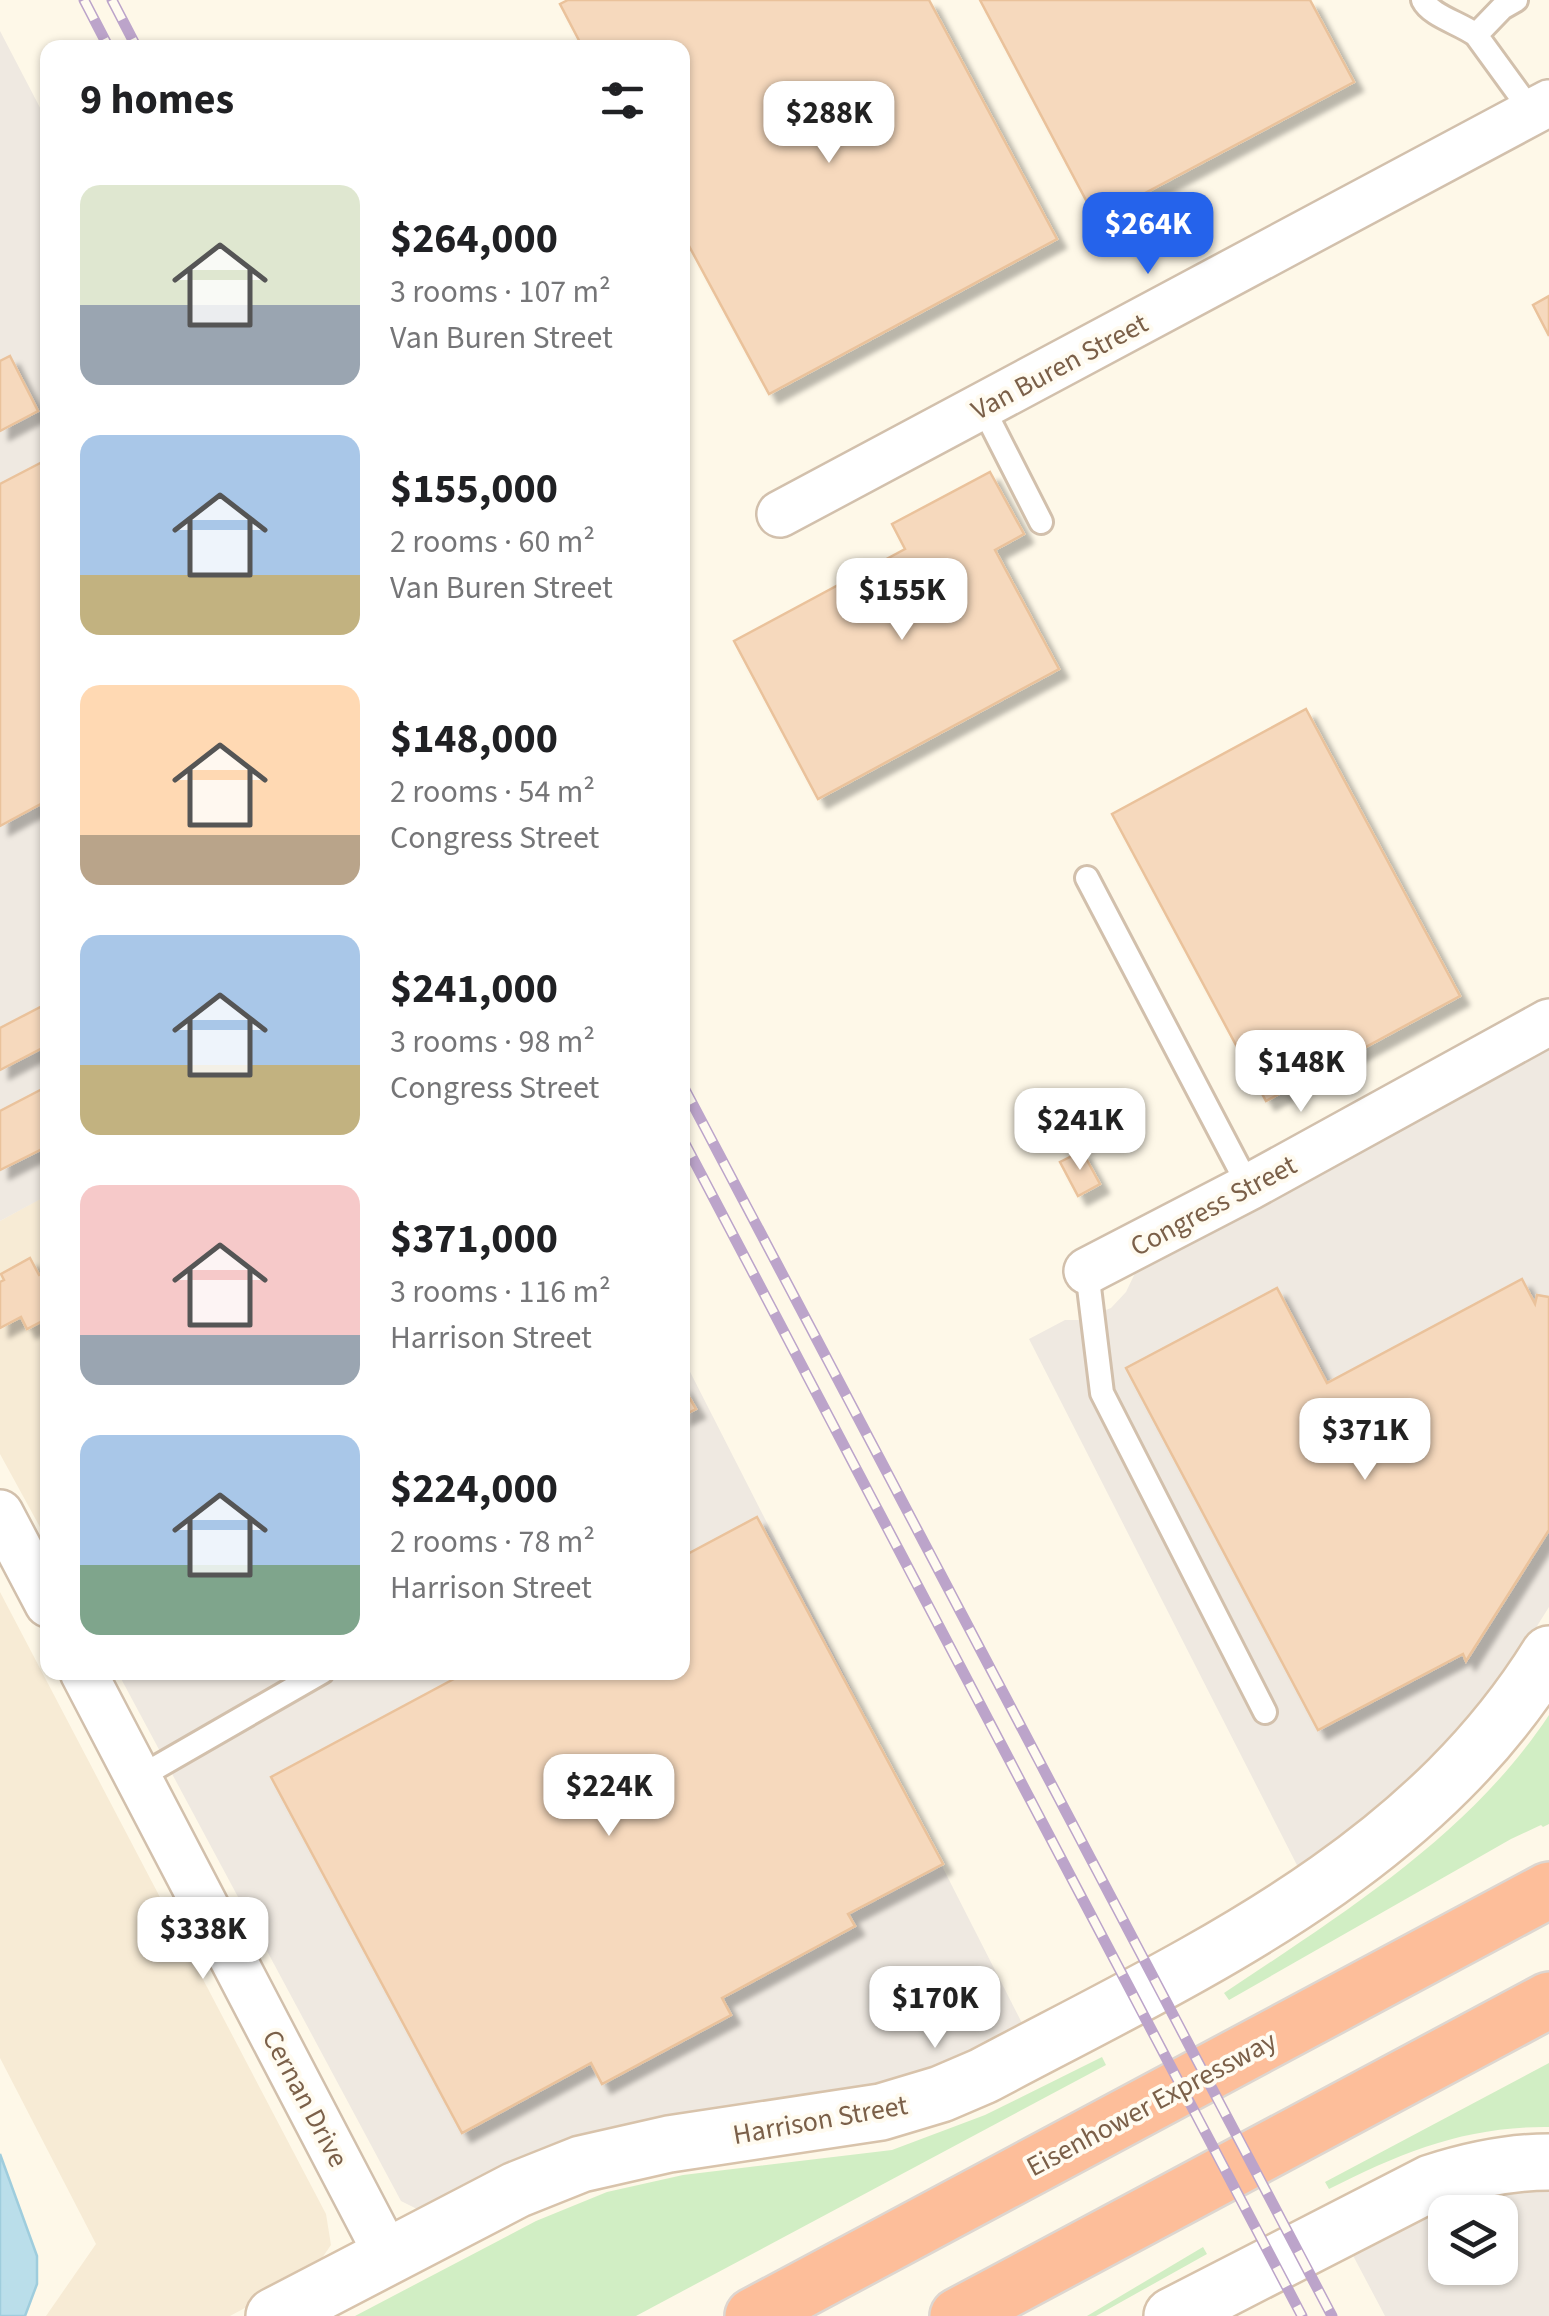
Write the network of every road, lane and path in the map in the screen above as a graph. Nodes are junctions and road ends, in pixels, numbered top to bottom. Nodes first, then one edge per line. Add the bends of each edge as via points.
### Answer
1 (1422, 0) edge
2 (1516, 0) edge
3 (1476, 35) junction
4 (1540, 107) edge
5 (982, 406) junction
6 (780, 514) dead end
7 (1041, 522) dead end
8 (1086, 878) dead end
9 (1549, 1022) edge
10 (1249, 1187) junction
11 (1086, 1271) joint
12 (0, 1513) edge
13 (40, 1589) edge
14 (1549, 1654) edge
15 (87, 1680) edge
16 (308, 1680) edge
17 (1265, 1712) dead end
18 (138, 1778) junction
19 (1549, 1890) edge
20 (1549, 2000) edge
21 (1549, 2162) edge
22 (389, 2258) junction
23 (274, 2316) edge
24 (752, 2316) edge
25 (958, 2316) edge
26 (1172, 2316) edge

1 - 3 lane
2 - 3 lane
3 - 4 lane
4 - 5 street, Van Buren Street
5 - 6 street, Van Buren Street
5 - 7 lane
8 - 10 lane
9 - 10 street, Congress Street
10 - 11 street, Congress Street
11 - 17 lane via 1102,1392
12 - 13 street
14 - 22 street, Harrison Street via 1502,1722 1450,1778 1330,1881 1224,1948 983,2076 882,2112 581,2164 516,2190
15 - 18 street, Cernan Drive
16 - 18 lane
18 - 22 street, Cernan Drive
19 - 24 highway, Eisenhower Expressway
20 - 25 highway
21 - 26 street via 1470,2170 1432,2183
22 - 23 street, Harrison Street

